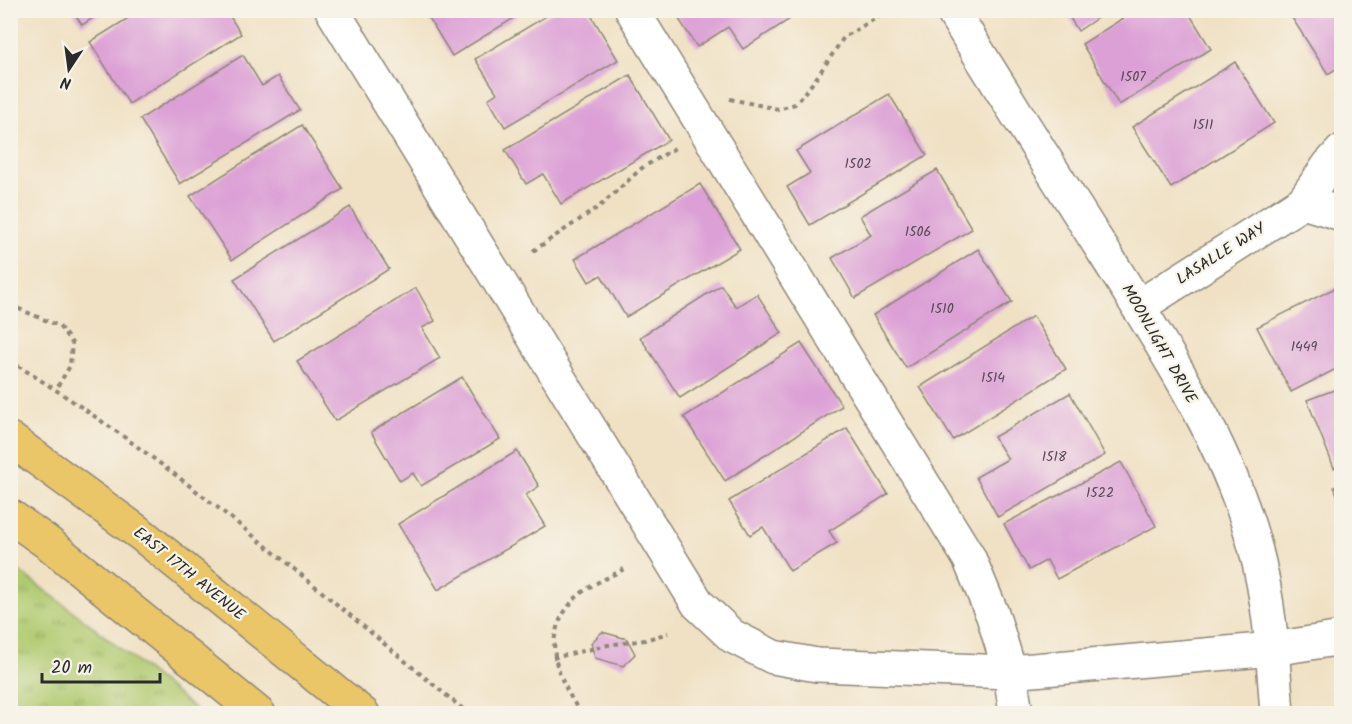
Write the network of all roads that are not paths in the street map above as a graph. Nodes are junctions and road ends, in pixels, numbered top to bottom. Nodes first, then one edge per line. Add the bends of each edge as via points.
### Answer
1 (332, 10) edge
2 (632, 10) edge
3 (952, 10) edge
4 (1341, 151) edge
5 (1303, 202) junction
6 (1341, 214) edge
7 (1138, 307) junction
8 (10, 439) edge
9 (10, 516) edge
10 (1341, 638) edge
11 (1273, 649) junction
12 (1010, 672) junction
13 (259, 714) edge
14 (363, 714) edge
15 (1016, 714) edge
16 (1277, 714) edge

1 - 12 street via 698,604 732,636 773,657 817,665
2 - 12 street via 969,558
3 - 7 street, MOONLIGHT DRIVE
4 - 5 street
5 - 6 street
5 - 7 street, LASALLE WAY
7 - 11 street, MOONLIGHT DRIVE via 1202,418 1242,503 1265,585
8 - 14 main road, EAST 17TH AVENUE via 142,535
9 - 13 main road
10 - 11 street
11 - 12 street
11 - 16 street, MOONLIGHT DRIVE
12 - 15 street

